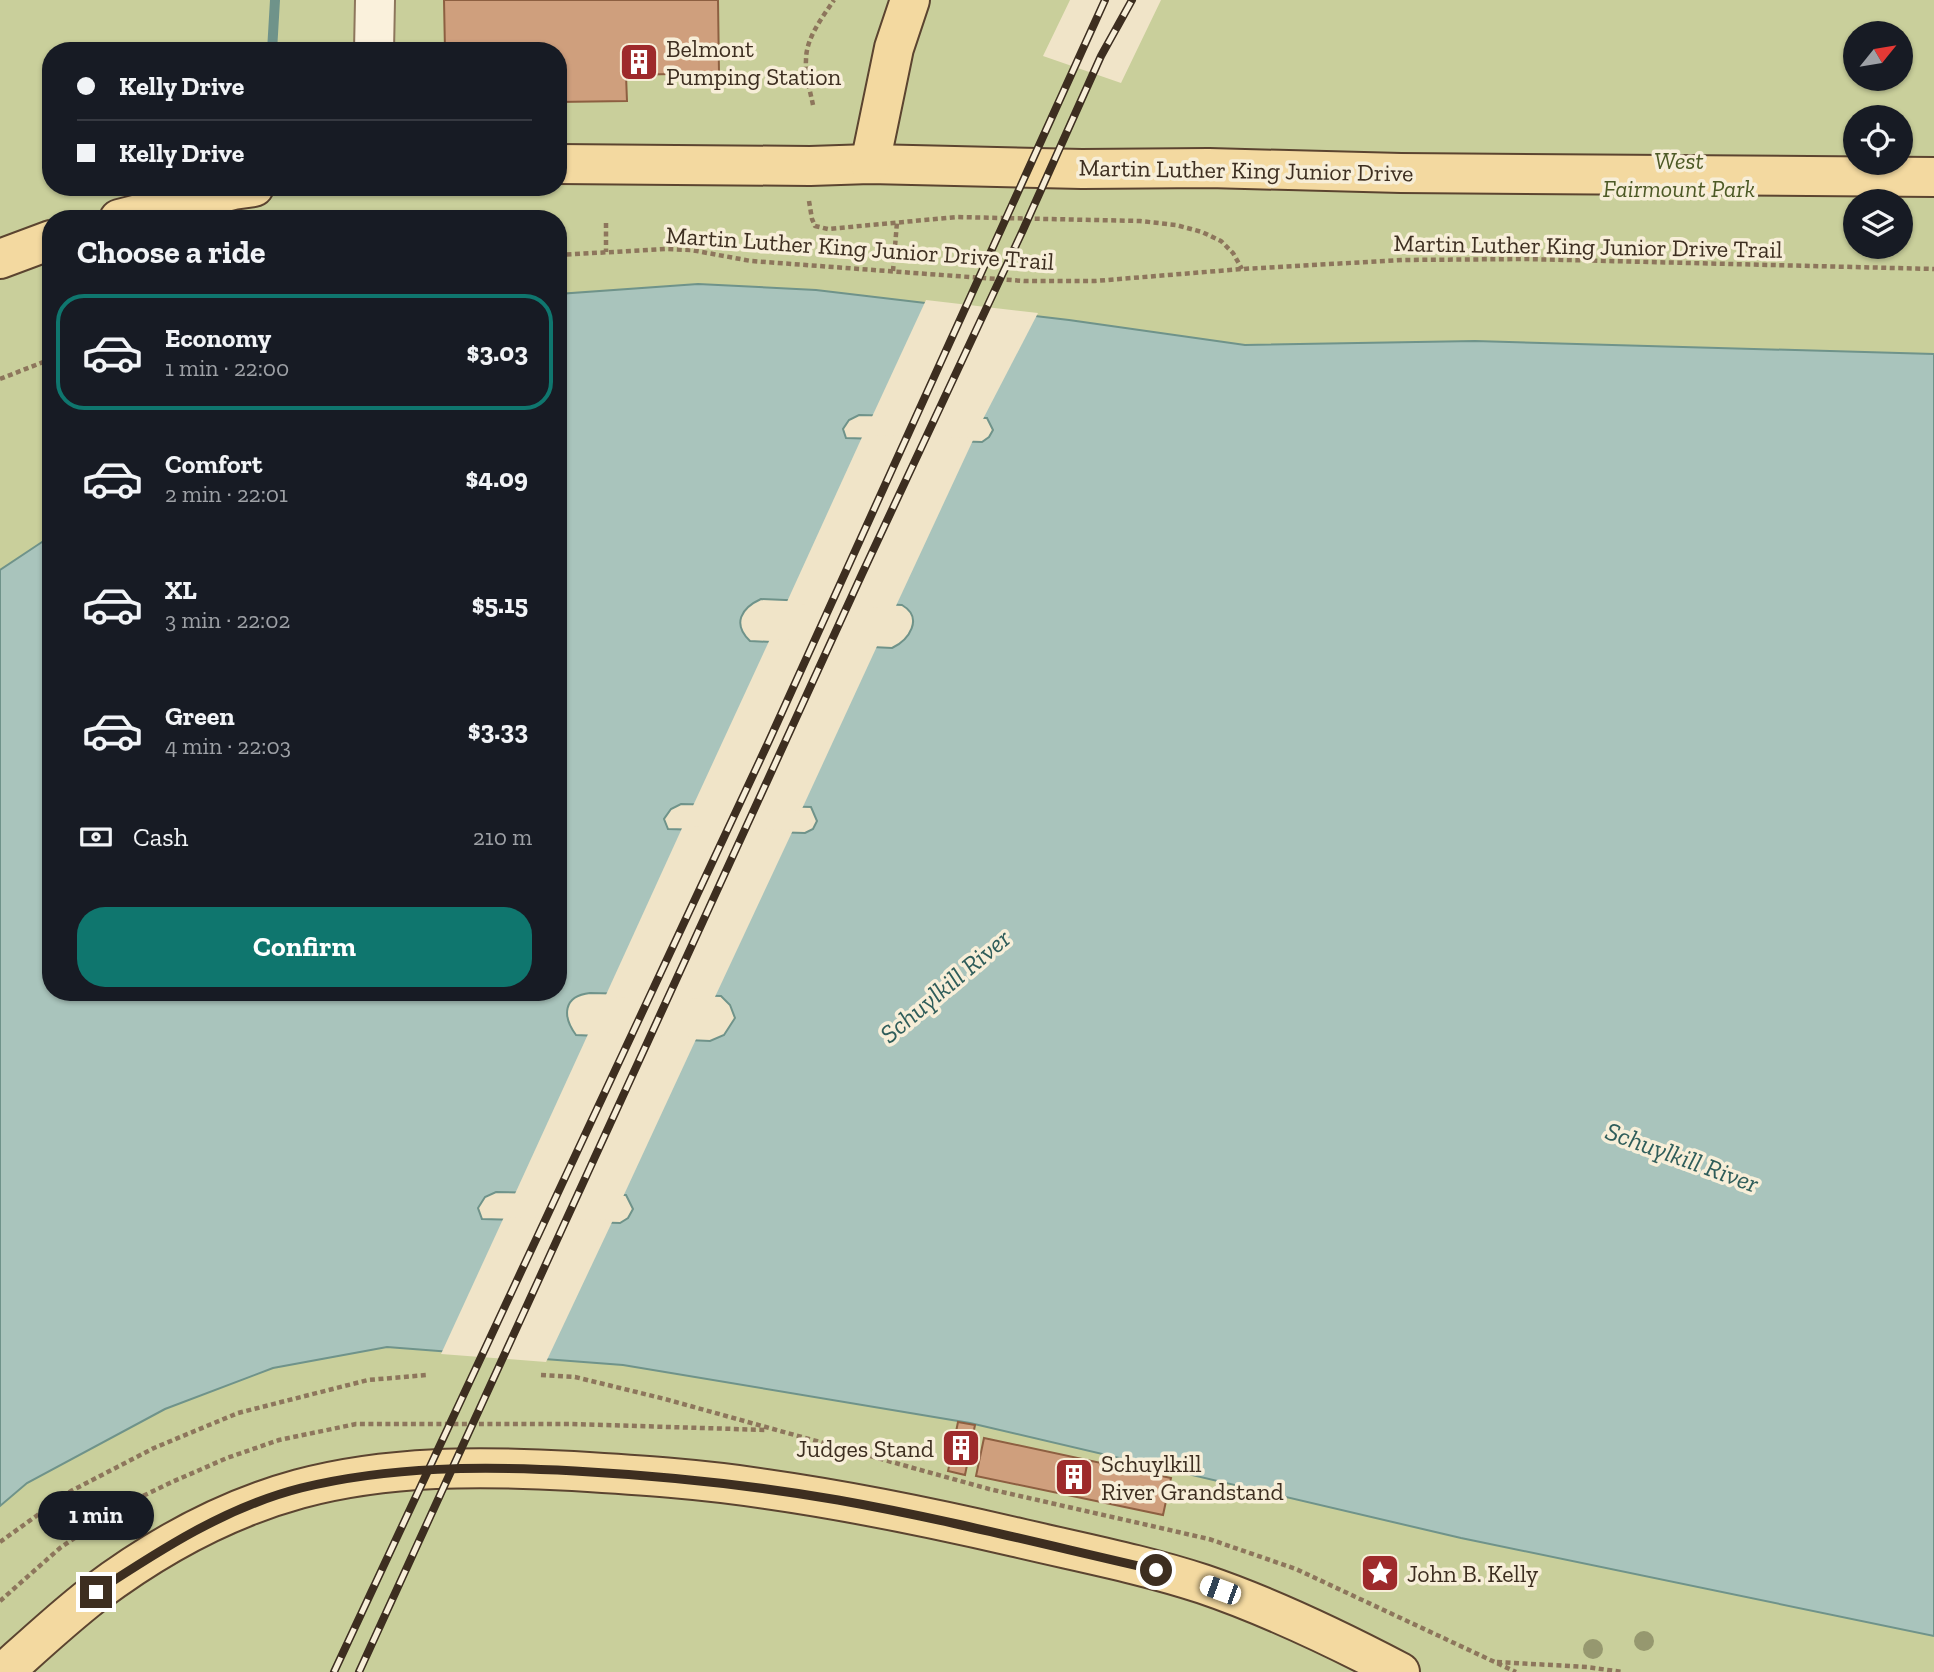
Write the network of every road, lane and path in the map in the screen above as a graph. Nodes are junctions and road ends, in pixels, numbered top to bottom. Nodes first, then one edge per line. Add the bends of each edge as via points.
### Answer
1 (375, 0) edge
2 (834, 0) edge
3 (910, 0) edge
4 (374, 42) edge
5 (813, 105) dead end
6 (567, 164) edge
7 (870, 164) junction
8 (1934, 177) edge
9 (209, 196) edge
10 (809, 200) dead end
11 (154, 210) edge
12 (897, 222) junction
13 (606, 223) dead end
14 (42, 243) edge
15 (606, 252) junction
16 (567, 254) edge
17 (0, 259) edge
18 (1242, 269) junction
19 (1934, 269) edge
20 (893, 271) junction
21 (42, 363) edge
22 (0, 379) edge
23 (427, 1375) dead end
24 (0, 1542) edge
25 (1493, 1661) dead end
26 (4, 1672) edge
27 (1401, 1672) edge
28 (1622, 1672) edge

1 - 4 lane
2 - 5 path via 808,45
3 - 7 main road via 894,48
6 - 7 main road, Martin Luther King Junior Drive
7 - 8 main road, Martin Luther King Junior Drive
9 - 11 main road
10 - 12 path, Martin Luther King Junior Drive Trail via 816,226 828,229
12 - 18 path, Martin Luther King Junior Drive Trail via 957,217 1176,225 1221,241
12 - 20 path
13 - 15 path
14 - 17 main road
15 - 16 path, Martin Luther King Junior Drive Trail
15 - 20 path, Martin Luther King Junior Drive Trail via 691,250 751,261
18 - 19 path, Martin Luther King Junior Drive Trail via 1526,259
18 - 20 path, Martin Luther King Junior Drive Trail via 1095,281 1024,281
21 - 22 path
23 - 24 path via 368,1380 238,1413 154,1448 71,1491
25 - 28 path
26 - 27 main road via 96,1592 212,1522 256,1503 349,1478 459,1468 641,1475 763,1488 916,1515 1202,1584 1256,1603

